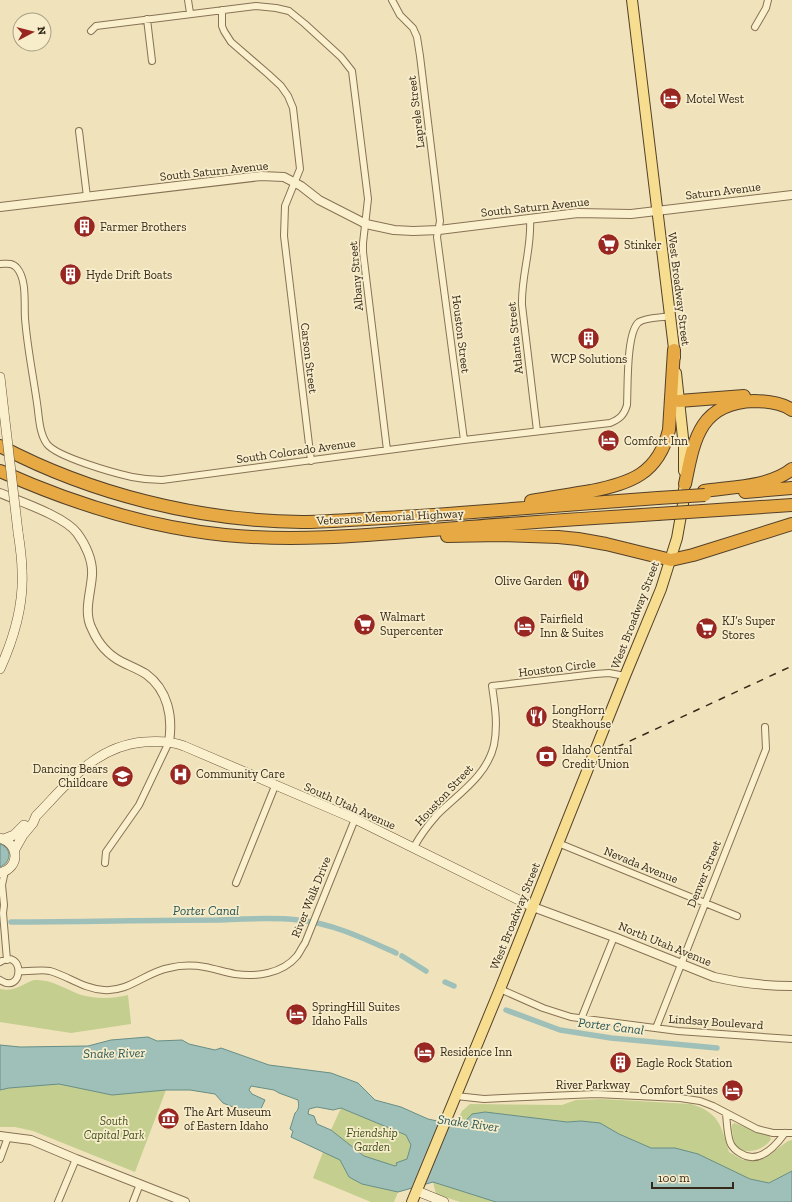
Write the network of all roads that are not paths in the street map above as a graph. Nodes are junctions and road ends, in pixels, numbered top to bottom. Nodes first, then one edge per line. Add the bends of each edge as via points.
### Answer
1 (188, 0) edge
2 (392, 0) edge
3 (632, 0) edge
4 (768, 0) edge
5 (222, 10) junction
6 (190, 14) junction
7 (147, 19) junction
8 (756, 27) dead end
9 (91, 31) dead end
10 (152, 61) dead end
11 (79, 131) dead end
12 (295, 182) junction
13 (792, 195) edge
14 (87, 197) junction
15 (0, 207) edge
16 (656, 211) junction
17 (530, 219) junction
18 (366, 224) junction
19 (439, 230) junction
20 (0, 264) edge
21 (670, 316) junction
22 (674, 350) junction
23 (0, 377) edge
24 (680, 401) junction
25 (792, 403) edge
26 (792, 410) edge
27 (537, 431) junction
28 (464, 440) junction
29 (0, 446) edge
30 (387, 450) junction
31 (311, 461) junction
32 (792, 469) edge
33 (0, 471) edge
34 (684, 484) junction
35 (792, 488) edge
36 (0, 493) edge
37 (705, 493) junction
38 (792, 504) edge
39 (402, 518) junction
40 (792, 524) edge
41 (373, 535) junction
42 (670, 560) junction
43 (0, 669) edge
44 (625, 676) junction
45 (492, 686) joint
46 (764, 726) dead end
47 (169, 742) junction
48 (275, 786) junction
49 (36, 816) junction
50 (355, 820) junction
51 (2, 839) edge
52 (558, 843) junction
53 (414, 848) junction
54 (14, 851) junction
55 (105, 864) dead end
56 (3, 872) edge
57 (236, 882) dead end
58 (704, 903) junction
59 (533, 907) junction
60 (2, 913) edge
61 (737, 916) dead end
62 (614, 937) junction
63 (7, 960) junction
64 (0, 962) edge
65 (680, 964) junction
66 (19, 971) junction
67 (0, 980) edge
68 (792, 986) edge
69 (500, 989) junction
70 (581, 1019) junction
71 (656, 1028) junction
72 (792, 1039) edge
73 (456, 1096) junction
74 (726, 1114) junction
75 (785, 1133) junction
76 (792, 1133) edge
77 (4, 1136) edge
78 (0, 1159) edge
79 (76, 1159) junction
80 (140, 1184) junction
81 (418, 1188) junction
82 (58, 1202) edge
83 (133, 1202) edge
84 (185, 1202) edge
85 (413, 1202) edge
86 (444, 1202) edge

1 - 6 street
2 - 19 street, Laprele Street via 417,37 440,221
3 - 16 main road, West Broadway Street
4 - 8 street
5 - 6 street, Albany Street
5 - 12 street, Carson Street via 222,26 231,42 281,86 288,96 293,108 300,169
5 - 18 street, Albany Street via 256,6 288,11 341,57 352,71 368,199
6 - 7 street, Albany Street
7 - 9 street, Albany Street via 96,26
7 - 10 street
11 - 14 street
12 - 14 street, South Saturn Avenue via 284,177 261,176
12 - 18 street, South Saturn Avenue via 319,200
12 - 31 street, Carson Street via 285,206 284,236
13 - 16 street, Saturn Avenue
14 - 15 street, South Saturn Avenue
16 - 17 street, South Saturn Avenue via 631,214 578,213
16 - 21 main road, West Broadway Street
17 - 19 street, South Saturn Avenue
17 - 27 street, Atlanta Street via 528,257 521,293
18 - 19 street, South Saturn Avenue via 394,230
18 - 30 street, Albany Street via 362,242
19 - 28 street, Houston Street via 437,237
20 - 31 street, South Colorado Avenue via 16,266 21,277 42,434 56,452 146,480
21 - 22 main road, West Broadway Street
21 - 27 street, South Colorado Avenue via 647,319 635,327 630,347 627,405 619,419 610,423
22 - 24 main road, West Broadway Street
22 - 39 highway via 666,442 655,462 639,476 616,485 570,495
23 - 43 main road, bridge via 22,572 18,620
24 - 25 highway via 765,395
24 - 34 main road, West Broadway Street
26 - 34 highway via 762,401 746,402 713,414 703,424 696,437
27 - 28 street, South Colorado Avenue
28 - 30 street, South Colorado Avenue
29 - 39 highway, Veterans Memorial Highway via 66,476 122,495 167,506 218,515 295,522
30 - 31 street, South Colorado Avenue
32 - 37 highway via 778,478
33 - 41 highway, Veterans Memorial Highway via 64,498 130,518 171,527 224,535 297,538
34 - 42 main road, West Broadway Street via 680,521
35 - 37 highway, Veterans Memorial Highway
36 - 47 street via 54,517 77,533 90,559 92,575 88,607 91,628 110,655 146,674 160,689 168,704 170,715
37 - 39 highway, Veterans Memorial Highway, bridge
38 - 41 highway, Veterans Memorial Highway, bridge
40 - 42 highway
41 - 42 highway via 558,537 606,544
42 - 44 main road, West Broadway Street via 661,589
44 - 45 street, Houston Circle via 595,674
44 - 52 main road, West Broadway Street
45 - 53 street, Houston Street via 496,733 488,762 474,781 436,816
46 - 58 street, Denver Street via 766,749
47 - 48 main road, South Utah Avenue via 184,746
47 - 49 main road, South Utah Avenue via 135,743 106,752 78,772
47 - 55 street via 139,805 106,852
48 - 50 main road, South Utah Avenue
48 - 57 street
49 - 51 main road, South Utah Avenue via 29,818 14,835
49 - 54 main road, South Utah Avenue
50 - 53 main road, South Utah Avenue
50 - 66 street, River Walk Drive via 311,929 296,956 278,970 248,975 206,967 168,968 127,987 106,990 87,987 51,972
51 - 54 main road, South Utah Avenue via 12,846
52 - 58 street, Nevada Avenue
52 - 59 main road, West Broadway Street
53 - 59 main road, South Utah Avenue
54 - 56 main road, South Utah Avenue via 14,863
56 - 60 street
58 - 61 street, Nevada Avenue
58 - 65 street, Denver Street
59 - 62 street, North Utah Avenue
59 - 69 main road, West Broadway Street
60 - 63 street
62 - 65 street, North Utah Avenue
62 - 70 street
63 - 64 street
63 - 66 street via 14,962
65 - 68 street, North Utah Avenue via 731,981
65 - 71 street, Denver Street
66 - 67 street via 14,981 6,983
69 - 70 street, Lindsay Boulevard via 560,1015
69 - 73 main road, West Broadway Street
70 - 71 street, Lindsay Boulevard
71 - 72 street, Lindsay Boulevard
73 - 74 street, River Parkway via 497,1098 619,1094 680,1098 700,1101
73 - 81 main road, West Broadway Street
74 - 75 street, River Parkway via 757,1129
74 - 75 street via 730,1142 737,1152 745,1157 758,1157 768,1152 778,1144
75 - 76 street, River Parkway
77 - 78 street
77 - 79 street via 31,1140
79 - 80 street
79 - 82 street
80 - 83 street
80 - 84 street
81 - 85 main road, West Broadway Street
81 - 86 main road

